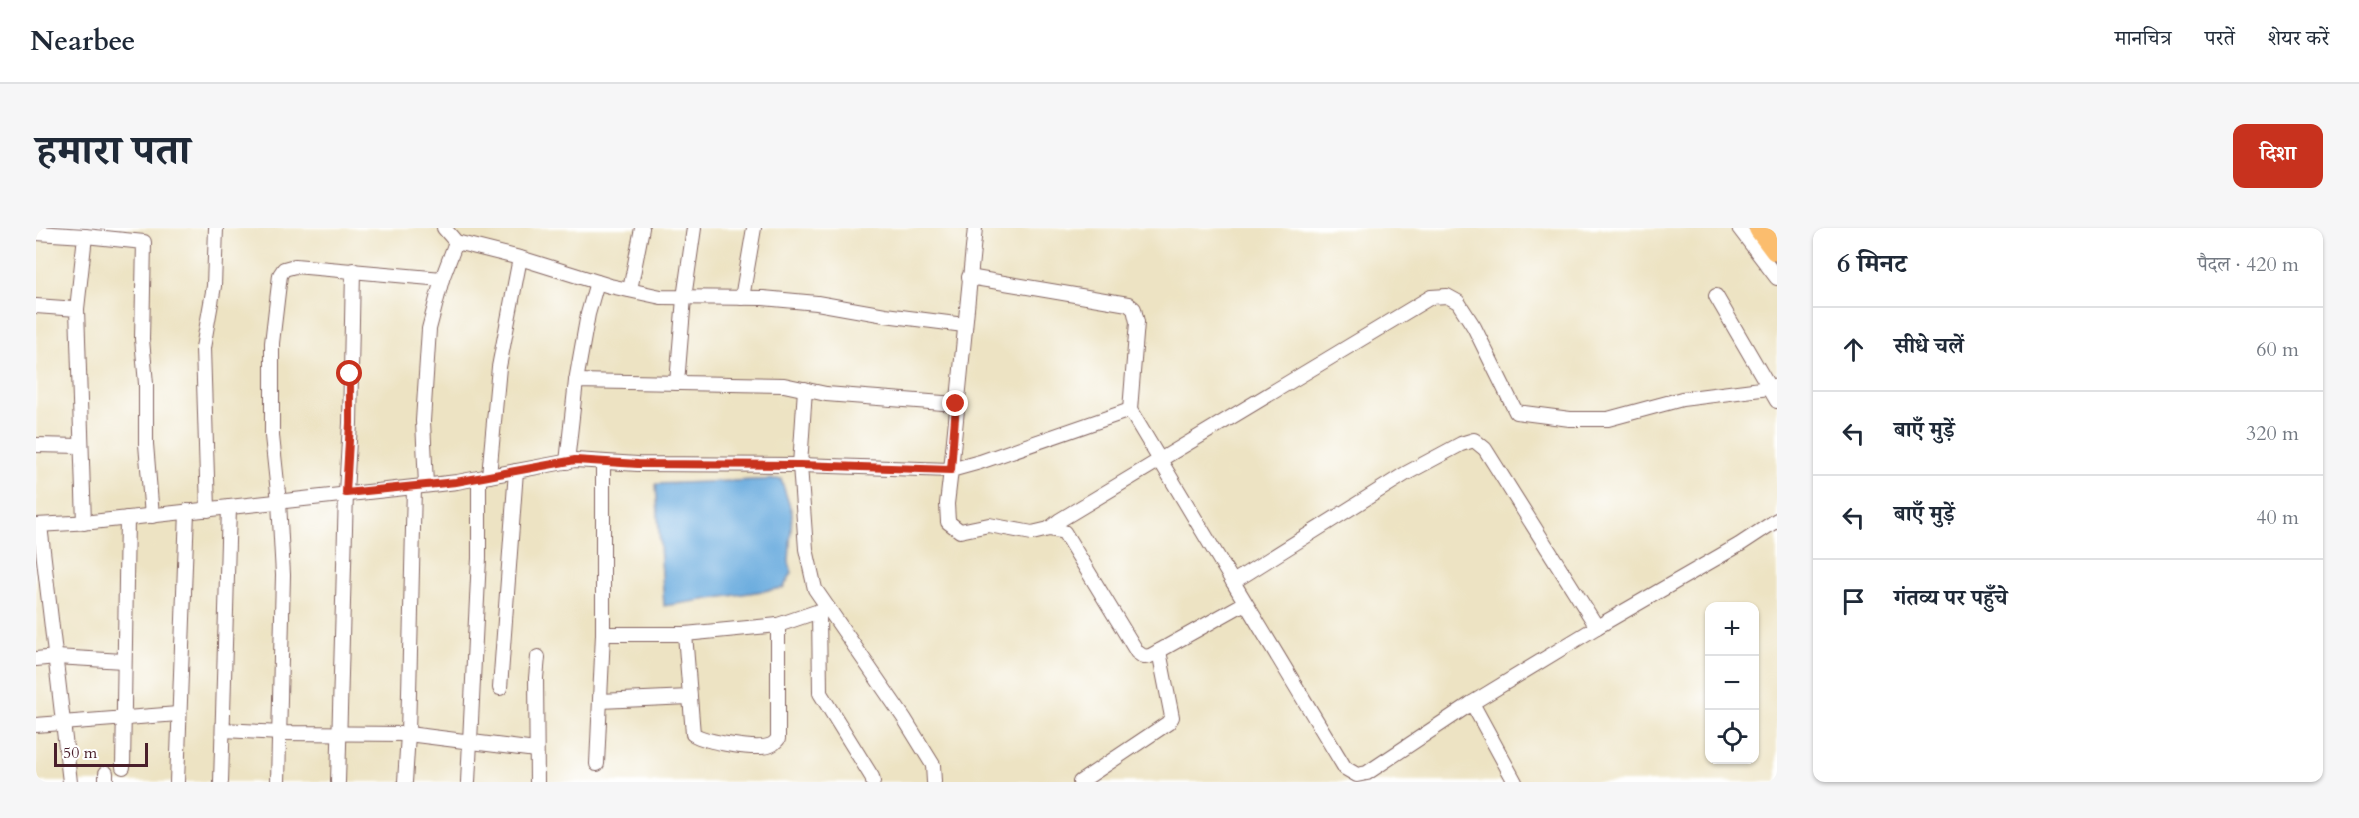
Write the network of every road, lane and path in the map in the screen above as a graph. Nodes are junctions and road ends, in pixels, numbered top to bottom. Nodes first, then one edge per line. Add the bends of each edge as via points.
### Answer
1 (216, 228) edge
2 (444, 228) edge
3 (642, 228) edge
4 (694, 228) edge
5 (754, 228) edge
6 (975, 228) edge
7 (1739, 228) edge
8 (1762, 228) edge
9 (36, 233) edge
10 (78, 233) edge
11 (145, 235) edge
12 (456, 242) junction
13 (1777, 248) edge
14 (520, 258) junction
15 (353, 270) junction
16 (969, 277) junction
17 (1777, 278) edge
18 (442, 279) junction
19 (597, 282) junction
20 (630, 290) junction
21 (1716, 296) dead end
22 (684, 298) junction
23 (742, 298) junction
24 (36, 306) edge
25 (77, 309) junction
26 (964, 325) junction
27 (576, 381) junction
28 (677, 383) junction
29 (1773, 387) edge
30 (805, 389) junction
31 (1777, 401) edge
32 (956, 404) junction
33 (1130, 410) junction
34 (36, 445) edge
35 (81, 446) junction
36 (1159, 460) junction
37 (567, 462) junction
38 (603, 462) junction
39 (800, 465) junction
40 (951, 470) junction
41 (516, 471) junction
42 (484, 477) junction
43 (420, 486) junction
44 (346, 493) junction
45 (279, 502) junction
46 (229, 507) junction
47 (208, 510) junction
48 (187, 511) junction
49 (152, 516) junction
50 (127, 518) junction
51 (1777, 520) edge
52 (84, 523) junction
53 (38, 525) edge
54 (1049, 529) junction
55 (1233, 582) junction
56 (1245, 603) junction
57 (824, 609) junction
58 (778, 625) junction
59 (1597, 627) junction
60 (603, 633) junction
61 (685, 634) junction
62 (1159, 651) junction
63 (56, 657) junction
64 (538, 657) dead end
65 (36, 659) edge
66 (123, 661) junction
67 (500, 688) dead end
68 (690, 697) junction
69 (600, 700) junction
70 (1472, 703) junction
71 (178, 714) junction
72 (123, 717) junction
73 (64, 722) junction
74 (36, 725) edge
75 (223, 730) junction
76 (280, 733) junction
77 (338, 733) junction
78 (408, 734) junction
79 (470, 741) junction
80 (536, 750) junction
81 (597, 764) dead end
82 (123, 767) dead end
83 (70, 782) edge
84 (177, 782) edge
85 (221, 782) edge
86 (278, 782) edge
87 (338, 782) edge
88 (405, 782) edge
89 (468, 782) edge
90 (537, 782) edge
91 (873, 782) edge
92 (934, 782) edge
93 (1080, 782) edge
94 (1515, 782) edge

1 - 47 street via 214,286 204,348
2 - 12 street
3 - 20 street
4 - 22 street
5 - 23 street
6 - 16 street
7 - 17 street
8 - 13 highway
9 - 10 street
10 - 11 street
10 - 25 street
11 - 49 street via 142,339
12 - 14 street
12 - 18 street
14 - 19 street
14 - 42 street via 499,367
15 - 18 street
15 - 44 street
15 - 45 street via 295,266 284,269 280,275 272,344 272,436
16 - 26 street
16 - 33 street via 1128,304 1134,309 1137,322
18 - 43 street via 429,329
19 - 20 street
19 - 27 street
20 - 22 street
21 - 29 street
22 - 23 street
22 - 28 street
23 - 26 street via 817,303
24 - 25 street
25 - 35 street
26 - 32 street
27 - 28 street
27 - 37 street
28 - 30 street via 784,385
29 - 31 street
29 - 36 street via 1682,399 1608,419 1516,412 1458,302 1447,296 1431,297
30 - 32 street
30 - 39 street
32 - 40 street
33 - 36 street
33 - 40 street
34 - 35 street
35 - 52 street
36 - 54 street
36 - 55 street
37 - 38 street
37 - 41 street
38 - 39 street
38 - 60 street
39 - 40 street
39 - 57 street via 806,549
40 - 54 street via 948,522 960,531 989,525 1032,533
41 - 42 street
41 - 67 street
42 - 43 street
42 - 79 street
43 - 44 street
43 - 78 street
44 - 45 street
44 - 77 street
45 - 46 street
45 - 76 street via 283,575
46 - 47 street
46 - 75 street
47 - 48 street
48 - 49 street
48 - 71 street
49 - 50 street
50 - 52 street
50 - 66 street
51 - 59 street
52 - 53 street
53 - 63 street
54 - 62 street via 1064,532 1137,652 1144,657
55 - 56 street
55 - 59 street via 1405,474 1474,440 1485,449
56 - 62 street
56 - 70 street via 1345,768 1357,775 1367,773
57 - 58 street
57 - 91 street via 820,693
57 - 92 street via 921,746 933,765
58 - 61 street
58 - 68 street via 778,739 773,745 733,744 693,734
59 - 70 street
60 - 61 street
60 - 69 street
61 - 68 street
62 - 93 street via 1172,717
63 - 65 street
63 - 66 street
63 - 73 street
64 - 80 street
66 - 72 street
68 - 69 street
69 - 81 street
70 - 94 street
71 - 72 street
71 - 84 street
72 - 73 street
72 - 82 street
73 - 74 street
73 - 83 street
75 - 76 street
75 - 85 street
76 - 77 street
76 - 86 street
77 - 78 street
77 - 87 street
78 - 79 street
78 - 88 street
79 - 80 street
79 - 89 street
80 - 90 street

